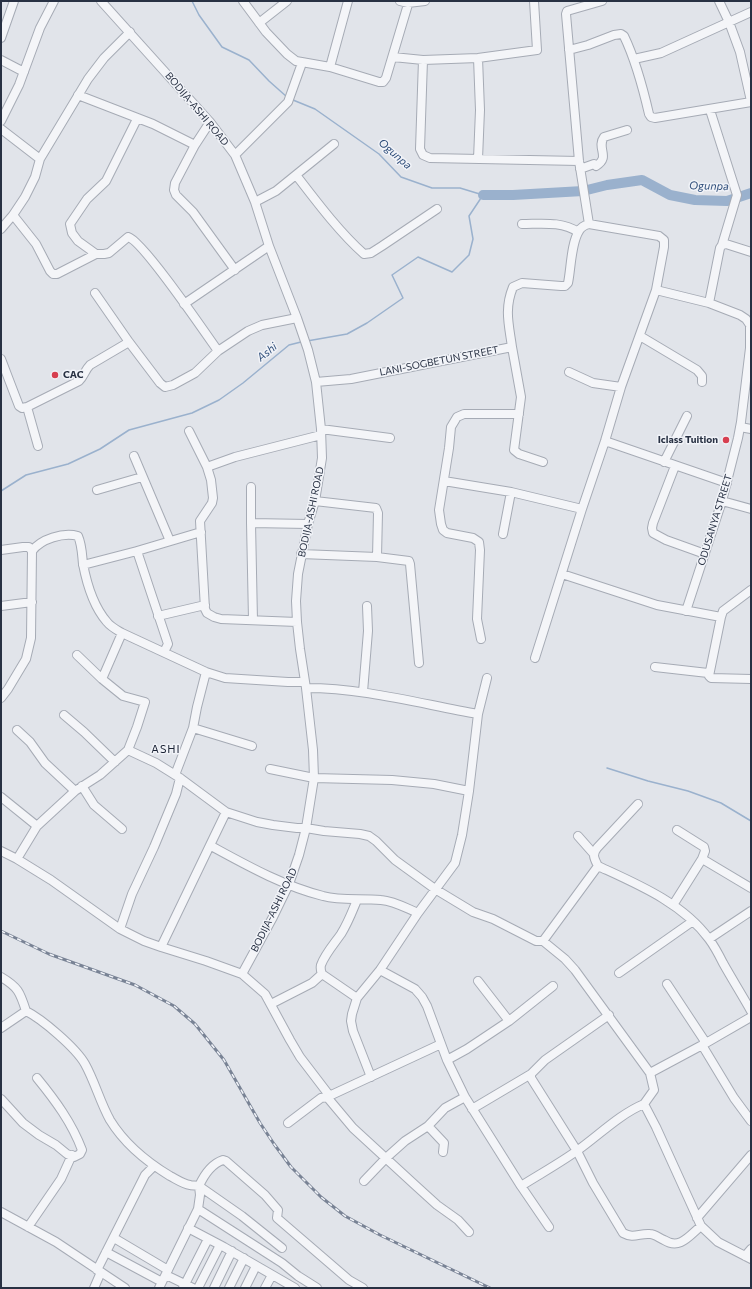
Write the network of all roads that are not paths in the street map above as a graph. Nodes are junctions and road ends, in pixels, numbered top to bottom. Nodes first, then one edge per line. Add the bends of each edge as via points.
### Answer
1 (14, 1) edge
2 (54, 1) edge
3 (101, 1) edge
4 (243, 1) edge
5 (287, 1) edge
6 (348, 1) edge
7 (400, 1) edge
8 (425, 1) edge
9 (534, 1) edge
10 (602, 1) edge
11 (719, 1) edge
12 (408, 2) edge
13 (751, 12) edge
14 (729, 22) junction
15 (259, 24) junction
16 (130, 32) junction
17 (1, 38) edge
18 (569, 50) junction
19 (393, 57) junction
20 (478, 58) junction
21 (1, 60) edge
22 (423, 60) junction
23 (634, 60) junction
24 (302, 63) junction
25 (330, 67) junction
26 (24, 72) junction
27 (78, 95) junction
28 (751, 102) edge
29 (710, 110) junction
30 (137, 119) junction
31 (1, 121) edge
32 (210, 122) junction
33 (1, 128) edge
34 (627, 130) dead end
35 (334, 144) dead end
36 (195, 145) junction
37 (235, 155) junction
38 (40, 159) junction
39 (478, 160) junction
40 (580, 165) junction
41 (296, 175) junction
42 (255, 202) junction
43 (437, 209) dead end
44 (13, 215) junction
45 (522, 224) dead end
46 (589, 224) junction
47 (1, 229) edge
48 (578, 232) junction
49 (722, 245) junction
50 (269, 246) junction
51 (751, 252) edge
52 (96, 254) junction
53 (235, 270) junction
54 (656, 290) junction
55 (95, 292) dead end
56 (709, 303) junction
57 (184, 304) junction
58 (297, 318) junction
59 (640, 336) junction
60 (129, 342) junction
61 (512, 347) junction
62 (218, 351) junction
63 (1, 359) edge
64 (569, 372) dead end
65 (316, 382) junction
66 (702, 382) dead end
67 (621, 387) junction
68 (27, 408) junction
69 (519, 414) junction
70 (687, 416) dead end
71 (740, 427) junction
72 (751, 429) edge
73 (189, 431) dead end
74 (321, 432) junction
75 (390, 438) dead end
76 (605, 440) junction
77 (38, 446) dead end
78 (134, 456) dead end
79 (543, 462) dead end
80 (664, 462) junction
81 (675, 466) junction
82 (206, 467) junction
83 (142, 477) junction
84 (444, 481) junction
85 (727, 483) junction
86 (251, 487) dead end
87 (97, 490) dead end
88 (511, 492) junction
89 (722, 500) junction
90 (315, 501) junction
91 (582, 509) junction
92 (751, 509) edge
93 (251, 523) junction
94 (308, 524) junction
95 (201, 532) junction
96 (503, 534) dead end
97 (170, 541) junction
98 (1, 550) edge
99 (137, 551) junction
100 (32, 552) junction
101 (301, 554) junction
102 (705, 554) junction
103 (377, 558) junction
104 (83, 565) junction
105 (562, 574) junction
106 (751, 590) edge
107 (32, 602) junction
108 (205, 605) junction
109 (1, 606) edge
110 (367, 606) dead end
111 (686, 611) junction
112 (158, 616) junction
113 (720, 617) junction
114 (253, 620) junction
115 (297, 622) junction
116 (122, 633) junction
117 (480, 639) dead end
118 (164, 652) junction
119 (77, 655) dead end
120 (535, 658) dead end
121 (419, 663) dead end
122 (655, 667) dead end
123 (206, 672) junction
124 (708, 673) junction
125 (102, 678) junction
126 (488, 678) dead end
127 (751, 679) edge
128 (306, 685) junction
129 (363, 692) junction
130 (1, 698) edge
131 (478, 714) junction
132 (64, 715) dead end
133 (193, 728) junction
134 (17, 730) dead end
135 (252, 746) dead end
136 (128, 750) junction
137 (115, 762) junction
138 (270, 769) dead end
139 (178, 776) junction
140 (314, 778) junction
141 (79, 789) junction
142 (469, 790) junction
143 (1, 797) edge
144 (638, 804) dead end
145 (226, 812) junction
146 (37, 826) junction
147 (306, 828) junction
148 (122, 829) dead end
149 (677, 830) dead end
150 (578, 836) dead end
151 (211, 846) junction
152 (1, 851) edge
153 (593, 853) junction
154 (17, 858) junction
155 (702, 859) junction
156 (598, 866) junction
157 (289, 884) junction
158 (751, 888) edge
159 (435, 889) junction
160 (357, 900) junction
161 (673, 905) junction
162 (751, 911) edge
163 (418, 913) junction
164 (693, 921) junction
165 (120, 929) junction
166 (709, 939) junction
167 (543, 941) junction
168 (161, 948) junction
169 (380, 970) junction
170 (242, 974) junction
171 (322, 974) junction
172 (619, 974) dead end
173 (1, 977) edge
174 (478, 981) dead end
175 (667, 984) dead end
176 (553, 986) dead end
177 (357, 998) junction
178 (271, 1004) junction
179 (26, 1011) junction
180 (751, 1011) edge
181 (609, 1015) junction
182 (751, 1016) edge
183 (509, 1021) junction
184 (1, 1028) edge
185 (441, 1044) junction
186 (704, 1044) junction
187 (447, 1060) junction
188 (650, 1073) junction
189 (531, 1074) junction
190 (371, 1077) junction
191 (37, 1078) dead end
192 (328, 1096) junction
193 (465, 1097) junction
194 (1, 1099) edge
195 (644, 1104) junction
196 (472, 1109) junction
197 (750, 1118) edge
198 (288, 1123) dead end
199 (428, 1126) junction
200 (577, 1151) junction
201 (443, 1152) dead end
202 (72, 1155) junction
203 (751, 1155) edge
204 (386, 1158) junction
205 (154, 1166) junction
206 (364, 1182) dead end
207 (199, 1186) junction
208 (521, 1186) junction
209 (198, 1209) junction
210 (2, 1214) edge
211 (697, 1218) junction
212 (549, 1226) dead end
213 (701, 1226) junction
214 (28, 1227) junction
215 (188, 1228) junction
216 (469, 1232) dead end
217 (114, 1238) junction
218 (208, 1239) junction
219 (220, 1245) junction
220 (282, 1248) dead end
221 (751, 1249) edge
222 (232, 1251) junction
223 (106, 1252) junction
224 (244, 1258) junction
225 (748, 1258) edge
226 (256, 1266) junction
227 (99, 1271) junction
228 (272, 1275) junction
229 (164, 1279) edge
230 (184, 1286) edge
231 (94, 1288) edge
232 (125, 1288) edge
233 (193, 1288) edge
234 (198, 1288) edge
235 (214, 1288) edge
236 (229, 1288) edge
237 (245, 1288) edge
238 (265, 1288) edge
239 (296, 1288) edge
240 (317, 1288) edge
241 (363, 1288) edge

1 - 17 street
2 - 26 street via 34,42
3 - 16 street, BODIJA-ASHI ROAD
4 - 15 street
5 - 15 street
6 - 25 street
7 - 12 street
8 - 12 street
9 - 20 street via 537,50
10 - 18 street via 567,11
11 - 14 street
12 - 19 street
13 - 14 street
14 - 23 street via 661,53
14 - 28 street via 740,52
15 - 24 street via 288,54
16 - 27 street via 104,58
16 - 32 street, BODIJA-ASHI ROAD
18 - 23 street via 621,34
18 - 40 street
19 - 22 street
19 - 25 street via 383,82
20 - 22 street
20 - 39 street
21 - 26 street
22 - 39 street via 421,152 430,158
23 - 29 street via 651,117
24 - 25 street
24 - 37 street via 289,99
26 - 31 street
27 - 30 street
27 - 38 street
28 - 29 street
29 - 49 street via 736,198
30 - 36 street via 154,124
30 - 52 street via 106,181 87,199 70,224 72,233 78,240
32 - 36 street
32 - 37 street, BODIJA-ASHI ROAD
33 - 38 street
34 - 40 street via 604,137 601,142 604,157 596,166
35 - 41 street
36 - 53 street via 175,183 174,190
37 - 42 street, BODIJA-ASHI ROAD
38 - 44 street via 30,188
39 - 40 street via 532,159
40 - 46 street
41 - 42 street
41 - 43 street via 344,234 364,254 371,253
42 - 50 street, BODIJA-ASHI ROAD
44 - 47 street
44 - 52 street via 36,244 53,274
45 - 48 street via 558,225 570,227
46 - 48 street
46 - 54 street via 659,236 664,240
48 - 61 street, LANI-SOGBETUN STREET via 568,283 565,286 522,283 513,287 507,312
49 - 51 street
49 - 56 street
50 - 53 street
50 - 58 street, BODIJA-ASHI ROAD
52 - 57 street via 109,252 128,237 131,238 153,261
53 - 57 street
54 - 56 street, ODUSANYA STREET
54 - 59 street
55 - 60 street
56 - 71 street, ODUSANYA STREET via 740,314 750,325 750,348
57 - 62 street
58 - 62 street via 262,325
58 - 65 street, BODIJA-ASHI ROAD
59 - 66 street via 697,370 702,376
59 - 67 street
60 - 62 street via 164,387 195,373
60 - 68 street via 90,365 79,381
61 - 65 street, LANI-SOGBETUN STREET via 351,379
61 - 69 street via 521,397
63 - 68 street via 19,406
64 - 67 street via 597,384
65 - 74 street, BODIJA-ASHI ROAD
67 - 76 street
68 - 77 street
69 - 79 street via 514,450
69 - 84 street via 464,414 457,417 451,427
70 - 80 street
71 - 72 street
71 - 85 street, ODUSANYA STREET
73 - 82 street
74 - 75 street
74 - 82 street
74 - 90 street, BODIJA-ASHI ROAD via 322,458
76 - 80 street
76 - 91 street
78 - 83 street
80 - 81 street
81 - 85 street
81 - 102 street via 653,523 653,533
82 - 95 street via 211,480 213,498 200,521
83 - 87 street
83 - 97 street
84 - 88 street
84 - 117 street via 440,510 443,530 474,538 479,542 477,619
85 - 89 street, ODUSANYA STREET
86 - 93 street
88 - 91 street
88 - 96 street
89 - 92 street
89 - 102 street, ODUSANYA STREET
90 - 94 street, BODIJA-ASHI ROAD
90 - 103 street via 376,508
91 - 105 street
93 - 94 street
93 - 114 street
94 - 101 street, BODIJA-ASHI ROAD
95 - 97 street
95 - 108 street
97 - 99 street
98 - 100 street via 29,547
99 - 104 street
99 - 112 street
100 - 104 street via 36,546 59,536 78,536
100 - 107 street
101 - 103 street
101 - 115 street, BODIJA-ASHI ROAD via 297,586
102 - 111 street, ODUSANYA STREET
103 - 121 street via 404,560 410,564
104 - 116 street via 92,597 99,610 108,623
105 - 111 street via 645,602
105 - 120 street
106 - 113 street via 723,611
107 - 109 street
107 - 130 street via 31,638 26,658
108 - 112 street
108 - 114 street via 207,613 214,617
110 - 129 street via 368,631
111 - 113 street
112 - 118 street via 168,644
113 - 124 street
114 - 115 street
115 - 128 street, BODIJA-ASHI ROAD
116 - 118 street
116 - 125 street
118 - 123 street
119 - 125 street
122 - 124 street
123 - 128 street via 225,678
123 - 133 street
124 - 127 street via 711,678
125 - 136 street via 123,696 145,702
126 - 131 street
128 - 129 street
128 - 140 street, BODIJA-ASHI ROAD
129 - 131 street
131 - 142 street
132 - 137 street
133 - 135 street
133 - 139 street
134 - 141 street via 30,742 45,763
136 - 137 street
136 - 139 street
137 - 141 street
138 - 140 street
139 - 145 street
139 - 165 street via 176,794 132,894
140 - 142 street via 392,780
140 - 147 street, BODIJA-ASHI ROAD
141 - 146 street
141 - 148 street
142 - 159 street via 455,862
143 - 146 street
144 - 153 street
145 - 147 street via 257,822
145 - 151 street
146 - 154 street
147 - 157 street, BODIJA-ASHI ROAD
147 - 159 street via 369,836 395,860
149 - 155 street via 704,847
150 - 153 street
151 - 157 street
151 - 168 street
152 - 154 street
153 - 156 street
154 - 165 street
155 - 158 street
155 - 161 street
156 - 161 street
156 - 167 street
157 - 160 street via 324,897
157 - 170 street, BODIJA-ASHI ROAD
159 - 163 street
159 - 167 street via 473,912 493,919 536,941
160 - 163 street via 382,900
160 - 171 street via 349,919 320,966
161 - 164 street
162 - 166 street
163 - 169 street
164 - 166 street
164 - 172 street
165 - 168 street
166 - 180 street
167 - 181 street via 570,964
168 - 170 street
169 - 177 street
169 - 185 street via 415,989 422,997
170 - 178 street via 266,994
171 - 177 street
171 - 178 street via 312,983
173 - 179 street via 20,993
174 - 183 street
175 - 186 street
176 - 183 street
177 - 190 street via 351,1021
178 - 192 street via 293,1046
179 - 184 street
179 - 205 street via 44,1022 78,1055 110,1120 119,1133
181 - 188 street
181 - 189 street via 545,1060
182 - 186 street
183 - 187 street
185 - 187 street
185 - 190 street
186 - 188 street
186 - 197 street
187 - 193 street
188 - 195 street via 654,1090
189 - 196 street
189 - 200 street via 531,1078
190 - 192 street
191 - 202 street via 55,1100 80,1144 82,1153
192 - 198 street via 317,1100
192 - 204 street via 353,1128
193 - 196 street
193 - 199 street via 445,1108
194 - 202 street via 22,1123
195 - 200 street
195 - 211 street
196 - 208 street
199 - 201 street via 444,1143
199 - 204 street via 405,1141
200 - 208 street
200 - 213 street via 623,1233 629,1236 653,1234 669,1244 676,1244
202 - 214 street via 61,1179
203 - 211 street
204 - 206 street
204 - 216 street
205 - 207 street via 181,1182
205 - 217 street via 145,1175
207 - 209 street
207 - 220 street
207 - 241 street via 204,1174 214,1164 226,1161 265,1195 278,1210 276,1218 349,1280
208 - 212 street
209 - 215 street
209 - 240 street
210 - 214 street
211 - 213 street
213 - 225 street via 718,1242
214 - 227 street
215 - 218 street
215 - 229 street
217 - 223 street
217 - 229 street
218 - 219 street
218 - 230 street
219 - 222 street
219 - 234 street
221 - 225 street
222 - 224 street
222 - 235 street
223 - 227 street
223 - 229 street
224 - 226 street
224 - 236 street
226 - 228 street
226 - 237 street
227 - 231 street
227 - 232 street
228 - 238 street
228 - 239 street
229 - 230 street
230 - 233 street

